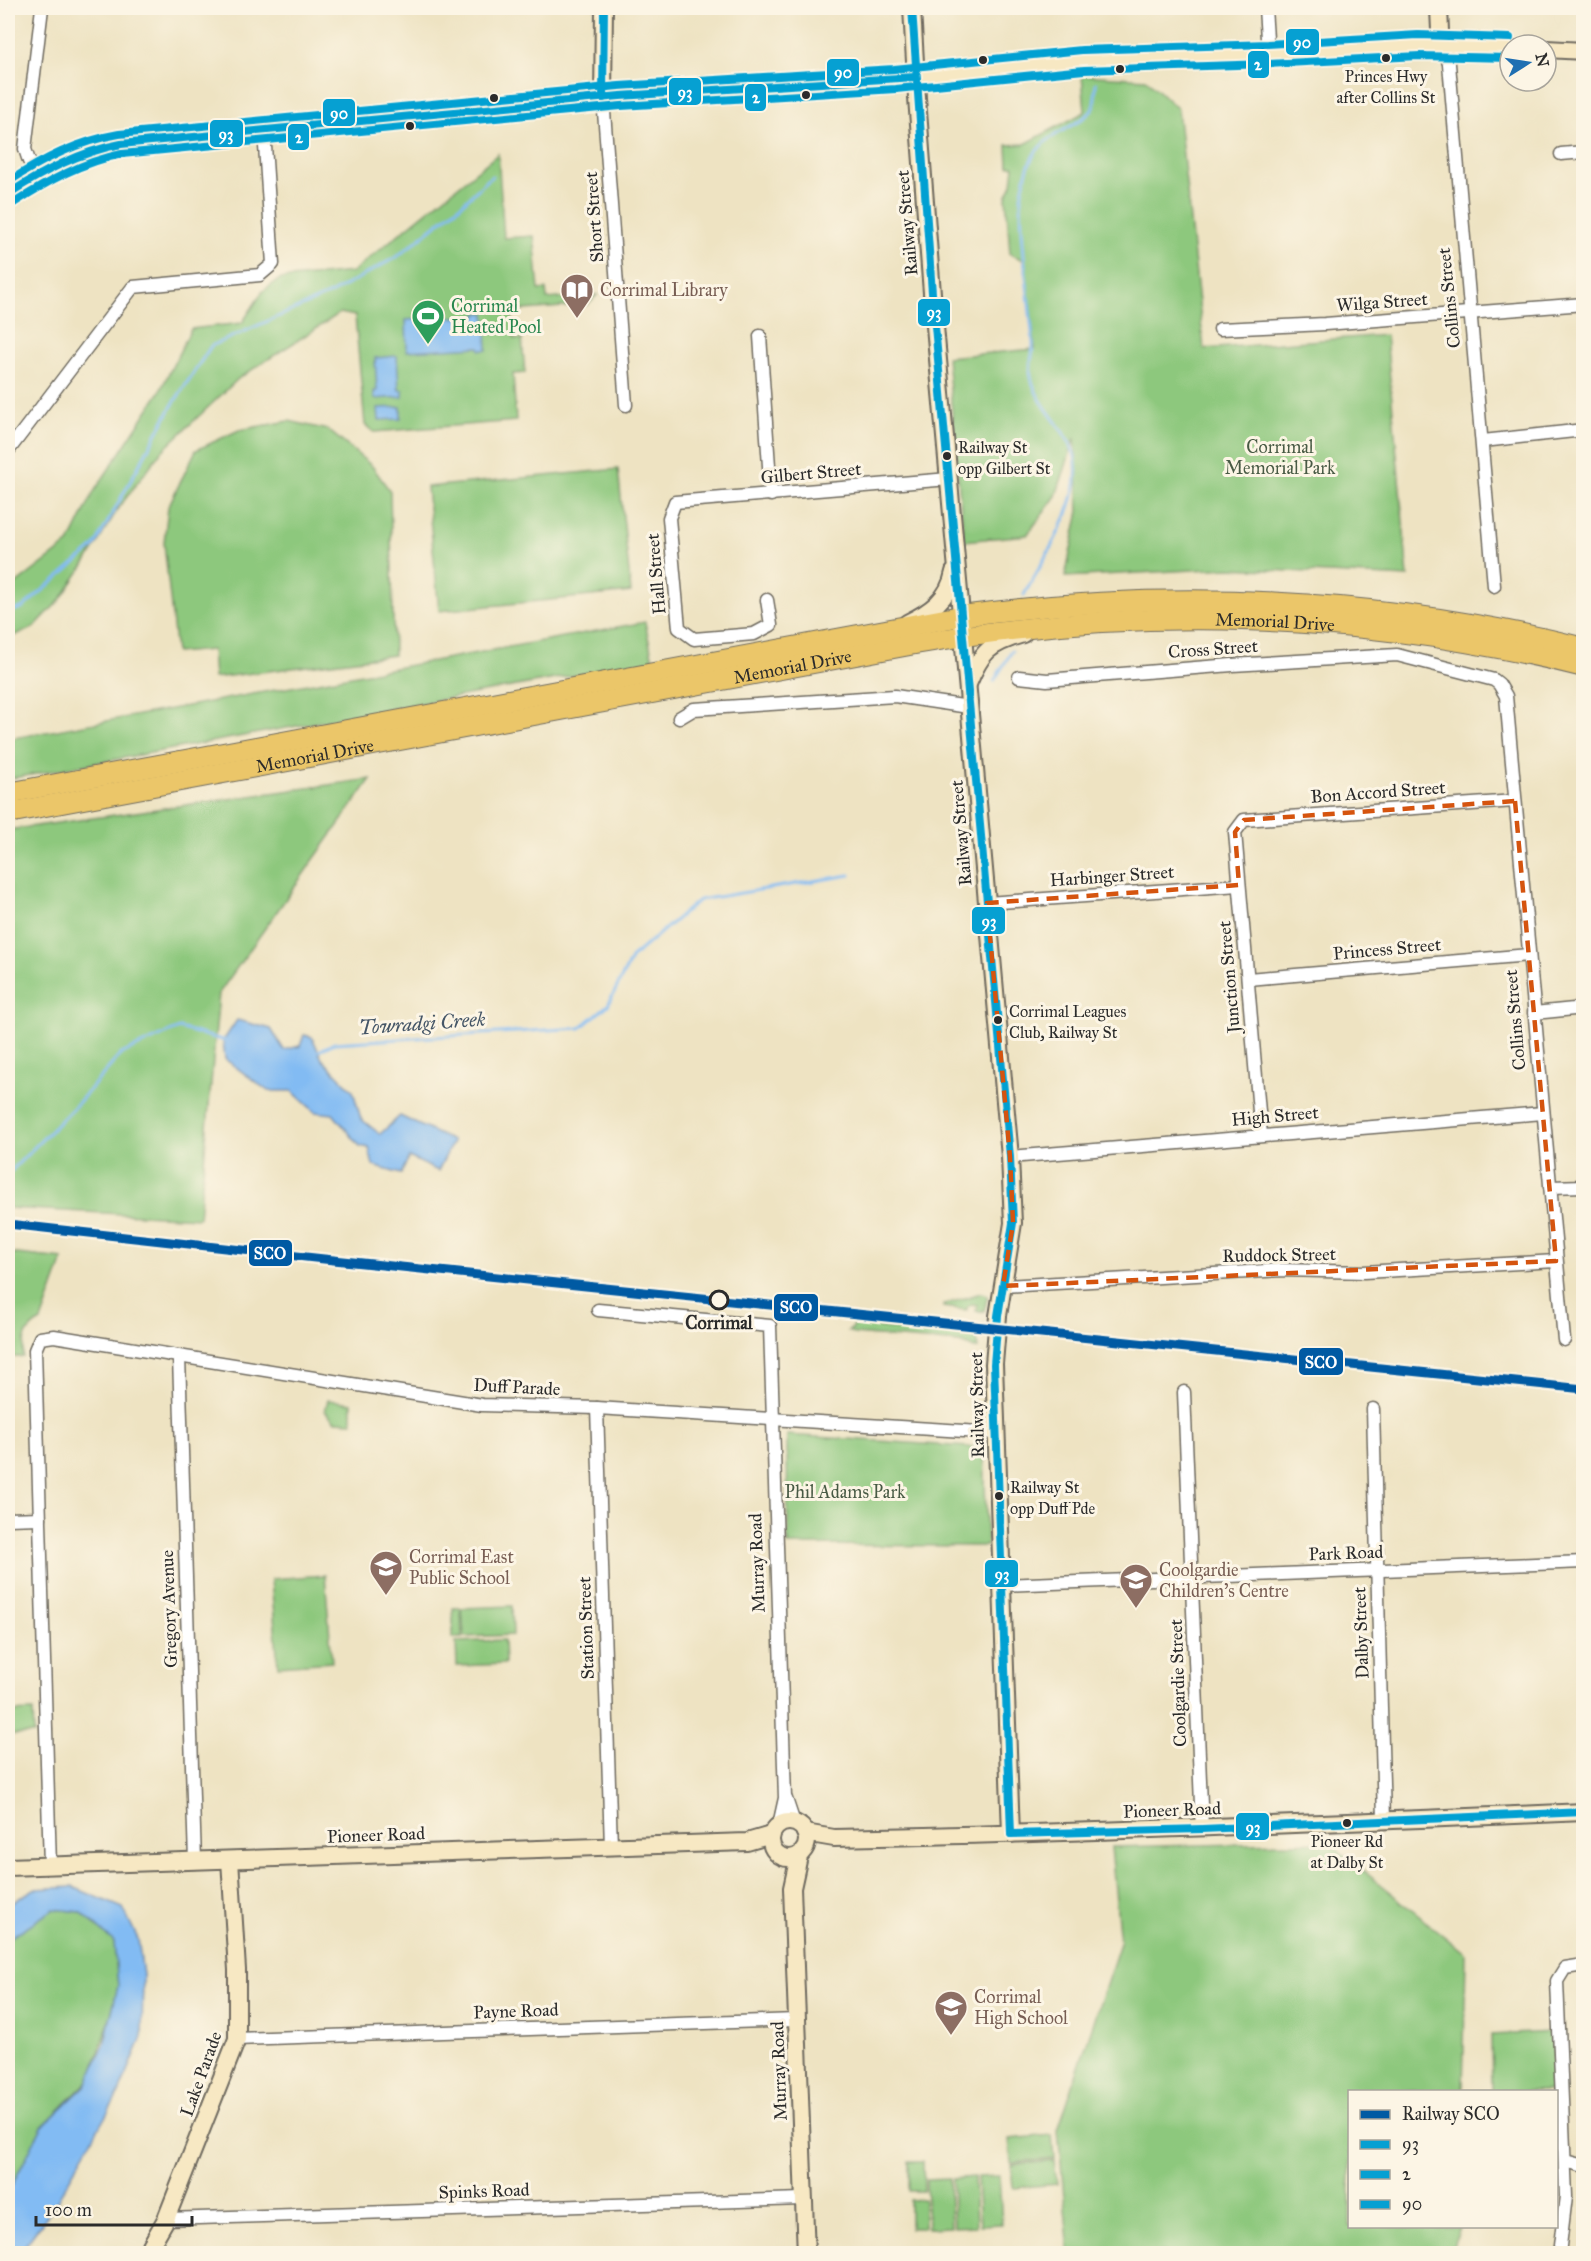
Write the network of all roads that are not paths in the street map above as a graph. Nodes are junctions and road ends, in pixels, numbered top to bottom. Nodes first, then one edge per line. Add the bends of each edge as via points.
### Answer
1 (42, 8) edge
2 (604, 8) edge
3 (912, 8) edge
4 (1265, 8) edge
5 (1439, 8) edge
6 (1443, 45) junction
7 (1498, 47) edge
8 (1558, 50) edge
9 (1584, 51) edge
10 (1268, 54) junction
11 (915, 77) junction
12 (603, 98) junction
13 (264, 131) junction
14 (1584, 152) edge
15 (1561, 154) dead end
16 (37, 175) junction
17 (8, 194) edge
18 (1584, 304) edge
19 (1471, 313) junction
20 (1220, 329) dead end
21 (760, 336) dead end
22 (626, 405) dead end
23 (1584, 430) edge
24 (1483, 441) junction
25 (8, 451) edge
26 (949, 479) junction
27 (771, 495) junction
28 (675, 502) joint
29 (956, 562) junction
30 (1494, 586) dead end
31 (767, 600) dead end
32 (961, 616) junction
33 (1052, 626) junction
34 (898, 628) junction
35 (962, 636) junction
36 (1584, 648) edge
37 (1584, 667) edge
38 (1019, 677) dead end
39 (967, 686) junction
40 (1506, 696) joint
41 (969, 707) junction
42 (679, 718) dead end
43 (8, 794) edge
44 (1515, 801) junction
45 (8, 813) edge
46 (1244, 820) joint
47 (1239, 885) junction
48 (987, 903) junction
49 (1529, 955) junction
50 (1248, 979) junction
51 (1584, 1008) edge
52 (1534, 1013) junction
53 (1543, 1113) junction
54 (1261, 1135) junction
55 (1010, 1157) junction
56 (1584, 1185) edge
57 (1550, 1187) junction
58 (1557, 1261) junction
59 (1003, 1286) junction
60 (598, 1310) dead end
61 (1564, 1340) dead end
62 (179, 1357) junction
63 (1184, 1392) dead end
64 (597, 1408) junction
65 (1373, 1409) dead end
66 (772, 1419) junction
67 (996, 1433) junction
68 (40, 1518) junction
69 (8, 1519) edge
70 (1584, 1562) edge
71 (1377, 1569) junction
72 (1191, 1577) junction
73 (1001, 1584) junction
74 (1584, 1812) edge
75 (1384, 1821) junction
76 (1202, 1828) junction
77 (1011, 1834) junction
78 (789, 1841) junction
79 (611, 1847) junction
80 (230, 1860) junction
81 (195, 1861) junction
82 (50, 1866) junction
83 (8, 1867) edge
84 (1584, 1965) edge
85 (796, 2020) junction
86 (237, 2038) junction
87 (1564, 2161) junction
88 (1584, 2166) edge
89 (803, 2199) junction
90 (166, 2219) junction
91 (146, 2253) edge
92 (806, 2253) edge
93 (1559, 2253) edge

1 - 16 street via 25,149
2 - 12 main road
3 - 11 main road, Railway Street
4 - 10 street
5 - 6 main road, Collins Street
6 - 7 main road
6 - 10 main road
6 - 19 street, Collins Street via 1449,64
8 - 9 main road
10 - 11 main road via 1083,60
11 - 12 main road
11 - 26 main road, Railway Street
12 - 13 main road
12 - 22 street, Short Street
13 - 16 main road via 101,147
13 - 25 street via 273,264 260,275 133,287
14 - 15 street
16 - 17 main road
18 - 19 street, Wilga Street
19 - 20 street, Wilga Street
19 - 24 street, Collins Street
21 - 27 street
23 - 24 street
24 - 30 street, Collins Street
26 - 27 street, Gilbert Street
26 - 29 main road, Railway Street
27 - 28 street, Gilbert Street
28 - 31 street, Hall Street via 669,518 679,628 693,639 754,634 771,625
29 - 32 main road, Railway Street
29 - 34 main road via 951,584 937,605
32 - 34 main road, Memorial Drive
32 - 35 main road, Railway Street
32 - 36 main road, Memorial Drive via 1143,602 1280,603 1394,613
33 - 35 main road, Memorial Drive
33 - 37 main road, Memorial Drive via 1212,620 1338,625 1494,647
33 - 39 main road via 1009,638 986,650
34 - 43 main road, Memorial Drive
35 - 39 main road, Railway Street
35 - 45 main road, Memorial Drive
38 - 40 street, Cross Street via 1047,681 1397,655 1494,680
39 - 41 main road, Railway Street
40 - 44 street, Collins Street
41 - 42 street via 895,696 694,709
41 - 48 main road, Railway Street
44 - 46 street, Bon Accord Street
44 - 49 street, Collins Street
46 - 47 street, Junction Street via 1235,832
47 - 48 street, Harbinger Street
47 - 50 street, Junction Street
48 - 55 main road, Railway Street
49 - 50 street, Princess Street
49 - 52 street, Collins Street
50 - 54 street, Junction Street
51 - 52 street
52 - 53 street, Collins Street
53 - 54 street, High Street
53 - 57 street, Collins Street
54 - 55 street, High Street
55 - 59 main road, Railway Street via 1013,1223
56 - 57 street
57 - 58 street, Collins Street
58 - 59 street, Ruddock Street via 1364,1272 1282,1270
58 - 61 street, Collins Street
59 - 67 main road, Railway Street via 994,1352
60 - 66 street, Murray Road via 770,1326
62 - 64 street, Duff Parade via 482,1405
62 - 68 street, Duff Parade via 54,1336 40,1338 35,1350
62 - 81 street, Gregory Avenue
63 - 72 street, Coolgardie Street
64 - 66 street, Duff Parade
64 - 79 street, Station Street
65 - 71 street, Dalby Street
66 - 67 street, Duff Parade
66 - 78 street, Murray Road
67 - 73 main road, Railway Street
68 - 69 street
68 - 82 street
70 - 71 street, Park Road
71 - 72 street, Park Road
71 - 75 street, Dalby Street
72 - 73 street, Park Road
72 - 76 street, Coolgardie Street
73 - 77 main road, Railway Street
74 - 75 main road, Pioneer Road
75 - 76 main road, Pioneer Road
76 - 77 main road, Pioneer Road
77 - 78 main road, Pioneer Road
78 - 79 main road, Pioneer Road
78 - 85 main road, Murray Road
79 - 80 main road, Pioneer Road
80 - 81 main road, Pioneer Road
80 - 86 main road, Lake Parade
81 - 82 main road, Pioneer Road
82 - 83 main road, Pioneer Road
84 - 87 street via 1565,1968 1557,1981
85 - 86 street, Payne Road
85 - 89 main road, Murray Road
86 - 90 main road, Lake Parade
87 - 88 street
87 - 93 street via 1566,2196
89 - 90 street, Spinks Road
89 - 92 main road, Murray Road
90 - 91 main road, Lake Parade

